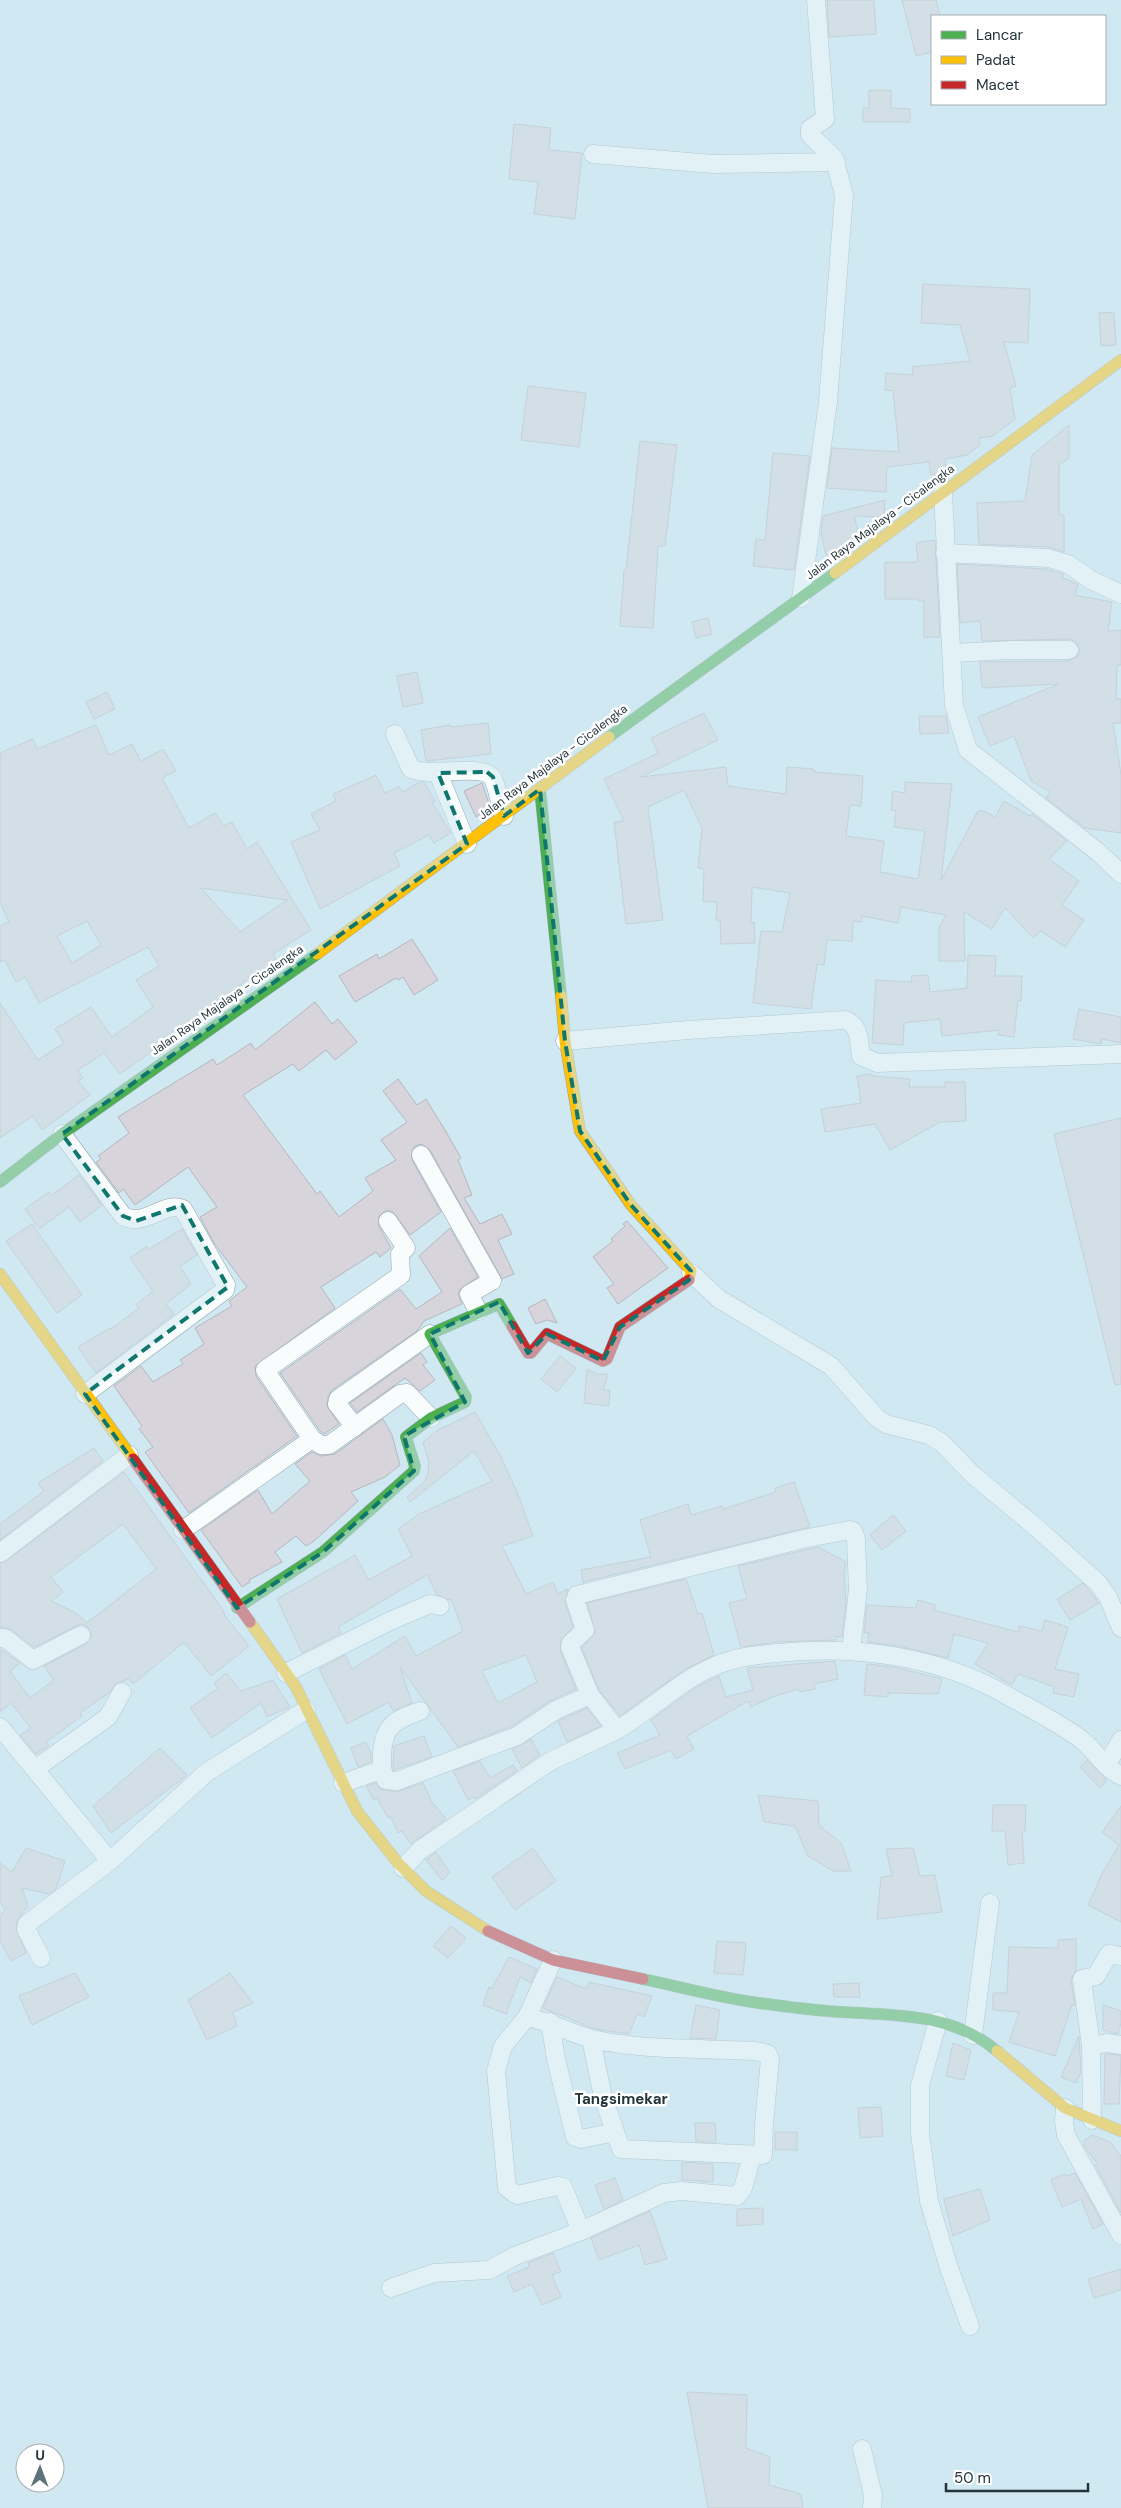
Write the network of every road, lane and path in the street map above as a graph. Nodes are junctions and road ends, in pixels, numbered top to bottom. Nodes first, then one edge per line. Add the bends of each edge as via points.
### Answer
1 (816, 0) edge
2 (593, 154) dead end
3 (836, 162) junction
4 (1121, 360) edge
5 (943, 493) junction
6 (945, 553) junction
7 (1121, 594) edge
8 (801, 598) junction
9 (1069, 650) dead end
10 (952, 653) junction
11 (395, 734) dead end
12 (438, 773) junction
13 (540, 789) junction
14 (504, 816) junction
15 (467, 844) junction
16 (1121, 874) edge
17 (565, 1041) junction
18 (1121, 1054) edge
19 (62, 1134) junction
20 (421, 1155) dead end
21 (0, 1182) edge
22 (388, 1221) dead end
23 (691, 1273) junction
24 (0, 1274) edge
25 (478, 1311) junction
26 (430, 1334) junction
27 (85, 1394) junction
28 (431, 1418) junction
29 (355, 1427) junction
30 (312, 1439) junction
31 (129, 1455) junction
32 (183, 1530) junction
33 (0, 1553) edge
34 (440, 1606) dead end
35 (237, 1608) junction
36 (1121, 1628) edge
37 (81, 1635) dead end
38 (0, 1638) edge
39 (851, 1651) junction
40 (286, 1673) junction
41 (122, 1692) dead end
42 (590, 1695) junction
43 (306, 1710) junction
44 (420, 1711) dead end
45 (0, 1727) edge
46 (617, 1730) junction
47 (1121, 1740) edge
48 (1106, 1766) junction
49 (35, 1769) junction
50 (381, 1770) junction
51 (1121, 1776) edge
52 (343, 1782) junction
53 (110, 1861) junction
54 (403, 1868) junction
55 (990, 1903) dead end
56 (1121, 1956) edge
57 (41, 1958) dead end
58 (553, 1960) junction
59 (527, 2017) junction
60 (938, 2021) junction
61 (550, 2022) junction
62 (973, 2035) junction
63 (591, 2039) junction
64 (1121, 2045) edge
65 (1091, 2046) junction
66 (1065, 2108) junction
67 (1092, 2120) junction
68 (1121, 2131) edge
69 (614, 2132) junction
70 (752, 2156) junction
71 (581, 2231) junction
72 (1121, 2235) edge
73 (391, 2288) dead end
74 (970, 2326) dead end
75 (862, 2448) dead end
76 (872, 2508) edge

1 - 3 street via 825,119 810,129 810,135
2 - 3 street via 713,164
3 - 8 street via 844,195 828,402
4 - 5 street, Jalan Raya Majalaya - Cicalengka
5 - 6 street
5 - 8 street, Jalan Raya Majalaya - Cicalengka
6 - 7 street via 1048,558 1068,564 1091,580
6 - 10 street
8 - 13 street, Jalan Raya Majalaya - Cicalengka
9 - 10 street
10 - 16 street via 954,705 968,750 1098,852
11 - 12 street via 411,769
12 - 14 street via 478,769 487,772 493,777
12 - 15 street
13 - 14 street, Jalan Raya Majalaya - Cicalengka
13 - 17 street
14 - 15 street, Jalan Raya Majalaya - Cicalengka
15 - 19 street, Jalan Raya Majalaya - Cicalengka
17 - 18 street via 846,1020 852,1022 856,1029 861,1056 877,1063
17 - 23 street via 580,1131 631,1205
19 - 21 street, Jalan Raya Majalaya - Cicalengka
19 - 27 street via 122,1216 136,1221 176,1207 183,1209 226,1285 225,1290
20 - 25 street via 492,1281 470,1294
22 - 30 street via 406,1248 400,1254 401,1275 265,1370
23 - 25 street via 689,1280 620,1327 604,1361 547,1334 531,1353 528,1352 501,1305
23 - 36 street via 719,1299 831,1366 877,1418 886,1424 929,1435 942,1443 973,1476 1038,1528 1098,1583 1108,1597
24 - 27 street
25 - 26 street
26 - 28 street via 466,1398 465,1402
26 - 29 street via 338,1399 337,1404
27 - 31 street
28 - 29 street via 407,1393 402,1392
28 - 35 street via 406,1437 414,1471 323,1552
29 - 30 street via 327,1446
30 - 32 street
31 - 32 street
31 - 33 street
32 - 35 street
34 - 40 street via 427,1605
35 - 40 street
37 - 38 street via 33,1660 5,1638
39 - 42 street via 858,1589 856,1539 853,1531 847,1530 577,1595 575,1600 585,1630 570,1647
39 - 46 street via 801,1650 742,1657 713,1666 687,1680 644,1714
39 - 48 street via 872,1651 946,1668 1005,1694 1082,1740
40 - 43 street
41 - 49 street via 108,1717
42 - 46 street
42 - 50 street via 556,1710 517,1736 446,1763 393,1781 386,1780
43 - 52 street
43 - 53 street via 207,1772
44 - 50 street via 396,1721 387,1731
45 - 49 street
46 - 54 street via 549,1762 420,1850
47 - 48 street
48 - 51 street
49 - 53 street
50 - 52 street
52 - 54 street via 357,1811
53 - 57 street via 27,1924 26,1929
54 - 58 street via 426,1891 470,1921
55 - 62 street
56 - 65 street via 1109,1954 1096,1976 1082,1980
58 - 59 street
58 - 60 street via 756,2003 828,2011 879,2012
59 - 61 street
59 - 71 street via 504,2046 496,2071 507,2188 517,2195 563,2187
60 - 62 street
60 - 74 street via 920,2085 920,2134 929,2202
61 - 63 street
61 - 69 street via 576,2137 581,2139
62 - 66 street via 983,2039
63 - 69 street
63 - 70 street via 768,2054 764,2153
64 - 65 street
65 - 67 street
66 - 67 street
66 - 72 street via 1066,2135
67 - 68 street
69 - 70 street via 623,2150
70 - 71 street via 743,2188 737,2196 681,2191 664,2193
71 - 73 street via 515,2256 489,2270 434,2273
75 - 76 street via 873,2495

